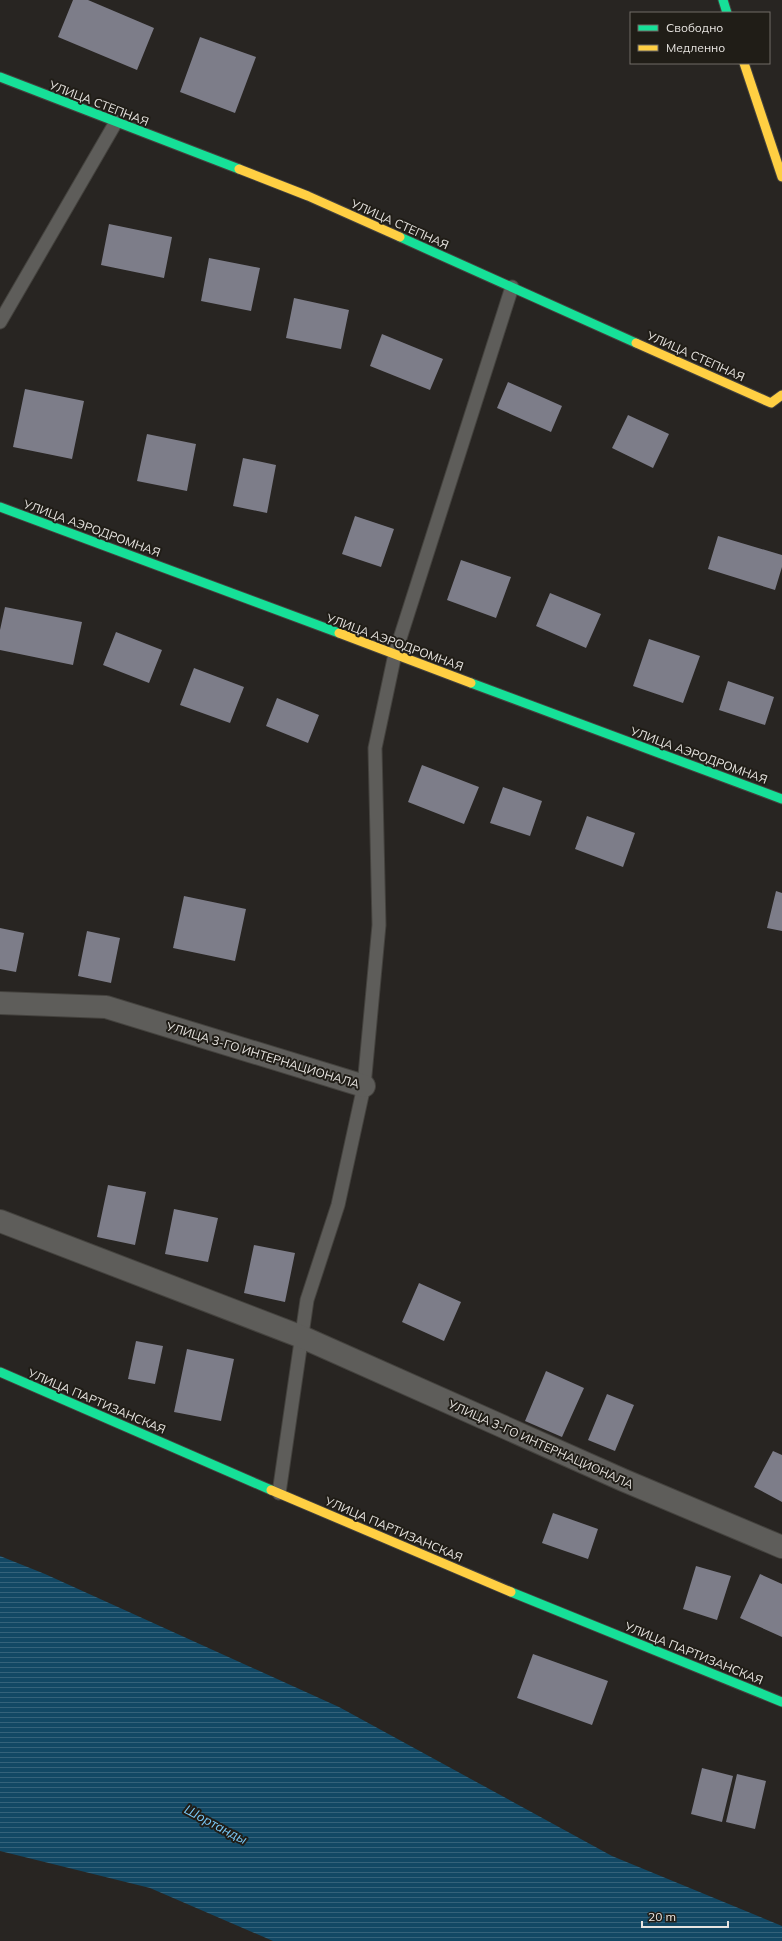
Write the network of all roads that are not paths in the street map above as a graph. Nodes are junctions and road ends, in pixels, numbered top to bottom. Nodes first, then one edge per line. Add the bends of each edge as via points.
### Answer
1 (723, 0) edge
2 (727, 12) edge
3 (744, 64) edge
4 (0, 77) edge
5 (116, 122) junction
6 (782, 177) edge
7 (512, 287) junction
8 (0, 322) edge
9 (782, 395) edge
10 (0, 507) edge
11 (395, 654) junction
12 (782, 799) edge
13 (0, 1002) edge
14 (364, 1086) junction
15 (0, 1221) edge
16 (302, 1337) junction
17 (0, 1372) edge
18 (279, 1493) junction
19 (782, 1547) edge
20 (782, 1702) edge

1 - 2 street
3 - 6 street
4 - 5 street, УЛИЦА СТЕПНАЯ
5 - 7 street, УЛИЦА СТЕПНАЯ via 308,196
5 - 8 lane
7 - 9 street, УЛИЦА СТЕПНАЯ via 771,403
7 - 11 lane
10 - 11 street, УЛИЦА АЭРОДРОМНАЯ
11 - 12 street, УЛИЦА АЭРОДРОМНАЯ
11 - 14 lane via 374,748 379,925
13 - 14 street, УЛИЦА 3-ГО ИНТЕРНАЦИОНАЛА via 106,1006
14 - 16 lane, УЛИЦА 3-ГО ИНТЕРНАЦИОНАЛА via 338,1205 307,1300
15 - 16 street, УЛИЦА 3-ГО ИНТЕРНАЦИОНАЛА
16 - 18 lane
16 - 19 street, УЛИЦА 3-ГО ИНТЕРНАЦИОНАЛА via 623,1480
17 - 18 street, УЛИЦА ПАРТИЗАНСКАЯ
18 - 20 street, УЛИЦА ПАРТИЗАНСКАЯ via 434,1560

